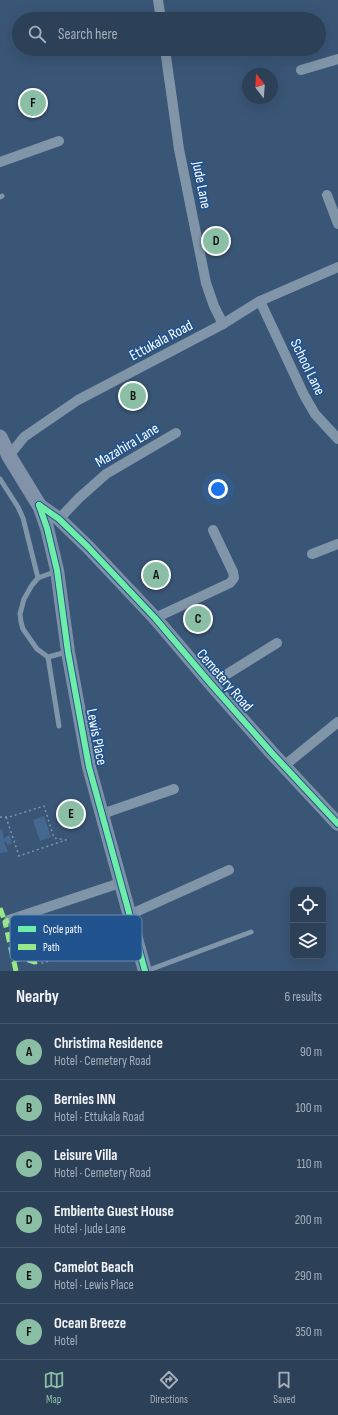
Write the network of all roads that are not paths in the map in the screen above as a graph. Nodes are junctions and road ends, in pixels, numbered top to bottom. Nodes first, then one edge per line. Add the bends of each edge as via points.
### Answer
1 (158, 0) edge
2 (160, 12) edge
3 (166, 56) edge
4 (338, 60) edge
5 (300, 70) dead end
6 (58, 141) dead end
7 (0, 162) edge
8 (327, 195) dead end
9 (338, 224) edge
10 (338, 267) edge
11 (260, 301) junction
12 (223, 324) junction
13 (176, 433) dead end
14 (338, 439) edge
15 (3, 447) edge
16 (0, 479) edge
17 (39, 505) junction
18 (59, 519) junction
19 (46, 528) junction
20 (213, 530) dead end
21 (75, 534) junction
22 (338, 544) edge
23 (312, 554) dead end
24 (57, 570) junction
25 (38, 578) junction
26 (155, 618) junction
27 (277, 643) dead end
28 (68, 652) junction
29 (48, 657) junction
30 (211, 684) junction
31 (338, 722) edge
32 (59, 726) dead end
33 (284, 766) junction
34 (174, 789) dead end
35 (102, 814) junction
36 (337, 820) edge
37 (229, 870) dead end
38 (120, 883) junction
39 (24, 915) edge
40 (129, 915) joint
41 (252, 932) dead end
42 (142, 958) edge
43 (146, 971) edge

1 - 2 street
3 - 12 street, Jude Lane via 179,149 206,283
4 - 5 street
6 - 7 street
8 - 9 street
10 - 11 street, Ettukala Road
11 - 12 street, Ettukala Road
11 - 14 street, School Lane via 304,395 316,414
12 - 15 street, Ettukala Road via 78,400 24,438
13 - 18 street, Mazahira Lane via 106,474
15 - 17 main road
16 - 25 lane via 23,518
17 - 18 street, Cemetery Road
17 - 19 street, Lewis Place
18 - 21 street, Cemetery Road
19 - 21 street
19 - 24 street, Lewis Place
20 - 26 street via 234,578 230,583
21 - 26 street, Cemetery Road
22 - 23 street
24 - 25 lane
24 - 28 street, Lewis Place
25 - 29 lane via 24,599 20,614 21,622 37,649
26 - 30 street, Cemetery Road
27 - 30 street
28 - 29 lane
28 - 35 street, Lewis Place via 89,767
29 - 32 lane
30 - 33 street, Cemetery Road
31 - 33 street
33 - 36 street, Cemetery Road
34 - 35 street
35 - 38 street, Lewis Place
37 - 40 street
38 - 39 street
38 - 40 street, Lewis Place
41 - 43 lane
42 - 43 street, Lewis Place

